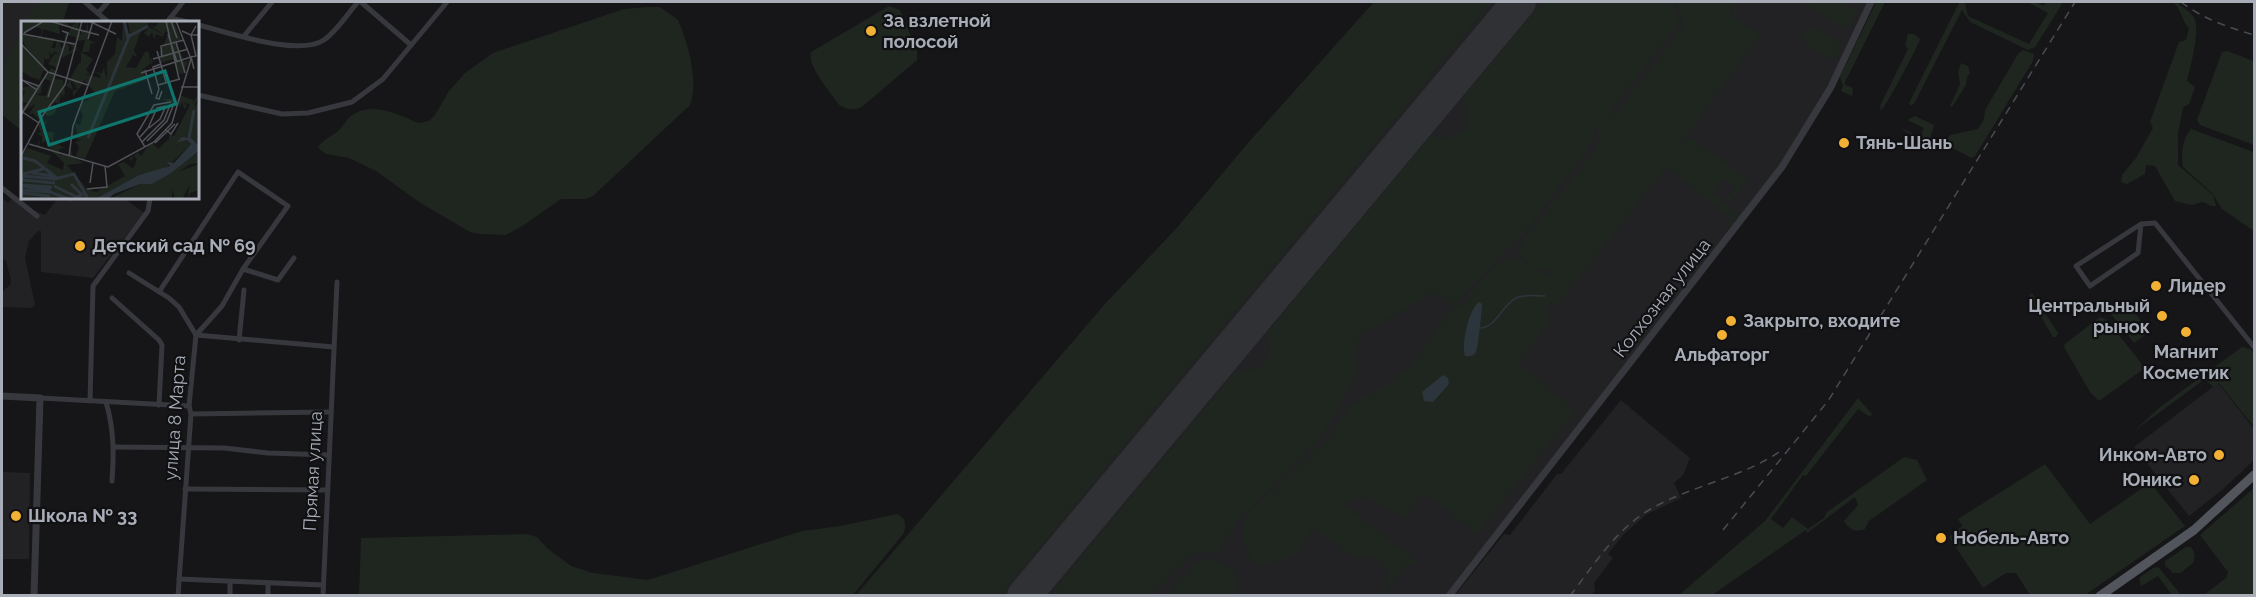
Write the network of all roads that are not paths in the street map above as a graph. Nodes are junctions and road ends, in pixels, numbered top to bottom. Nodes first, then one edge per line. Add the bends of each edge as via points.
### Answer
1 (85, 2) edge
2 (108, 2) edge
3 (183, 2) edge
4 (272, 2) edge
5 (360, 2) edge
6 (447, 2) edge
7 (1871, 2) edge
8 (98, 13) junction
9 (168, 20) edge
10 (107, 21) edge
11 (200, 25) edge
12 (243, 36) junction
13 (411, 45) junction
14 (200, 95) edge
15 (2, 188) edge
16 (150, 200) edge
17 (37, 216) dead end
18 (2141, 224) junction
19 (294, 258) dead end
20 (243, 269) junction
21 (129, 273) dead end
22 (337, 282) dead end
23 (244, 290) dead end
24 (159, 292) junction
25 (112, 298) dead end
26 (196, 335) junction
27 (239, 340) junction
28 (334, 347) junction
29 (2254, 347) edge
30 (2, 396) edge
31 (40, 398) junction
32 (90, 401) junction
33 (106, 402) junction
34 (159, 405) junction
35 (189, 406) junction
36 (331, 412) junction
37 (191, 414) junction
38 (114, 447) junction
39 (189, 447) junction
40 (329, 455) junction
41 (2254, 475) edge
42 (112, 481) dead end
43 (185, 489) junction
44 (328, 490) junction
45 (179, 579) junction
46 (230, 582) junction
47 (268, 584) junction
48 (323, 585) junction
49 (34, 596) edge
50 (178, 596) edge
51 (230, 596) edge
52 (268, 596) edge
53 (323, 596) edge
54 (1449, 596) edge
55 (2100, 596) edge

1 - 8 street
2 - 8 street
3 - 9 street
4 - 12 street
5 - 12 street via 326,39 311,47 290,47
5 - 13 street
6 - 13 street
7 - 54 street, Колхозная улица via 1831,87 1782,167
8 - 10 street
11 - 12 street
13 - 14 street via 383,79 352,102 308,113 282,114
15 - 17 street
16 - 32 street via 148,212 93,286
18 - 18 street via 2138,253 2090,286 2076,266
18 - 29 street via 2159,226
19 - 20 street via 278,280
20 - 24 street via 288,206 238,172
20 - 26 street via 222,306
21 - 24 street, улица 8 Марта
22 - 28 street, Прямая улица
23 - 27 street
24 - 26 street, улица 8 Марта via 179,308
25 - 34 street via 162,345
26 - 27 street
26 - 35 street, улица 8 Марта
27 - 28 street
28 - 36 street, Прямая улица
30 - 31 street
31 - 32 street
31 - 49 street
32 - 33 street
33 - 34 street
33 - 38 street
34 - 35 street
35 - 37 street, улица 8 Марта
36 - 37 street
36 - 40 street, Прямая улица
37 - 39 street, улица 8 Марта
38 - 39 street
38 - 42 street
39 - 40 street
39 - 43 street, улица 8 Марта
40 - 44 street, Прямая улица
41 - 55 main road via 2194,530
43 - 44 street
43 - 45 street, улица 8 Марта
44 - 48 street, Прямая улица
45 - 46 street
45 - 50 street, улица 8 Марта
46 - 47 street
46 - 51 street
47 - 48 street
47 - 52 street
48 - 53 street, Прямая улица

